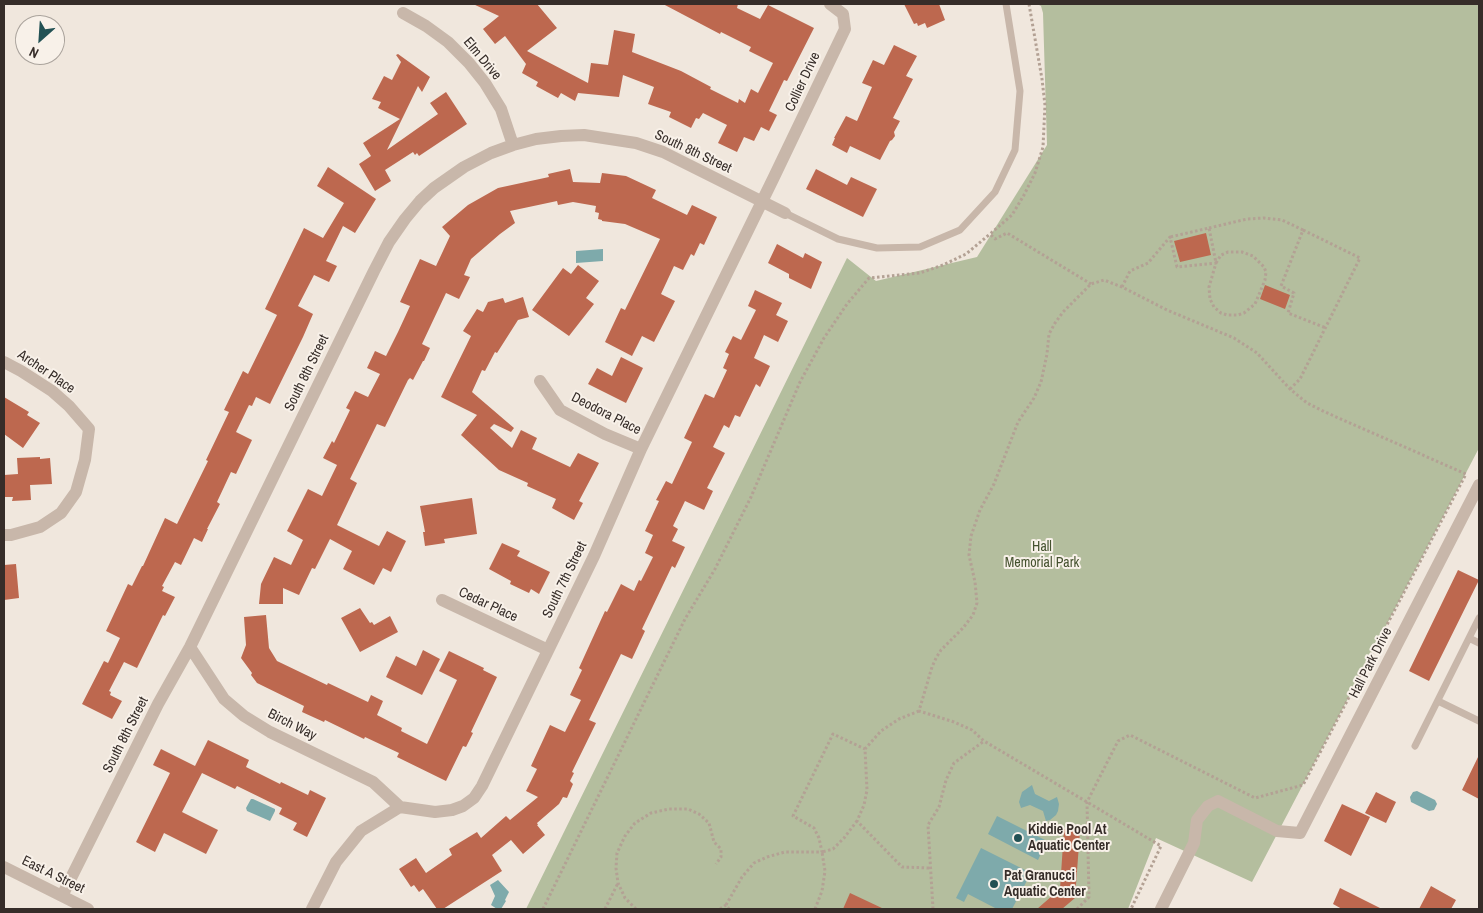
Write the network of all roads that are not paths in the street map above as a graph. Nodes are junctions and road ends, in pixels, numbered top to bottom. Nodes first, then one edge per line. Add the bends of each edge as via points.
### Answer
1 (830, 4) edge
2 (1006, 4) edge
3 (403, 13) dead end
4 (512, 145) junction
5 (774, 177) joint
6 (762, 202) junction
7 (785, 213) joint
8 (4, 362) edge
9 (540, 381) dead end
10 (641, 449) junction
11 (1479, 485) edge
12 (4, 535) edge
13 (442, 600) dead end
14 (1479, 618) edge
15 (1469, 638) junction
16 (1479, 643) edge
17 (190, 646) junction
18 (548, 650) junction
19 (1438, 701) junction
20 (1479, 721) edge
21 (1415, 746) dead end
22 (400, 807) junction
23 (4, 867) edge
24 (62, 896) junction
25 (88, 909) edge
26 (312, 909) edge
27 (1161, 909) edge

1 - 5 street, Collier Drive via 843,14 845,29
2 - 7 lane via 1020,91 1015,150 995,192 960,230 920,247 877,248 838,239
3 - 4 street, Elm Drive via 448,42 469,63 501,109
4 - 6 street, South 8th Street via 536,139 584,135 636,143 663,152
4 - 17 street, South 8th Street via 464,167 434,188 389,242
5 - 6 street, South 7th Street
6 - 7 street, South 8th Street
6 - 10 street, South 7th Street
8 - 12 street, Archer Place via 52,391 89,428 76,492 61,513 40,527
9 - 10 street, Deodora Place via 560,410
10 - 18 street, South 7th Street
11 - 27 street, Hall Park Drive via 1300,833 1277,831 1218,801 1208,806 1197,820 1194,843
13 - 18 street, Cedar Place
14 - 15 lane
15 - 16 lane
15 - 19 lane
17 - 22 street, Birch Way via 224,699 244,716 373,782
17 - 24 street, South 8th Street
18 - 22 street, South 7th Street via 474,798 452,810 435,812
19 - 20 lane
19 - 21 lane
22 - 26 street via 361,831 336,862
23 - 24 street, East A Street
24 - 25 street, East A Street

